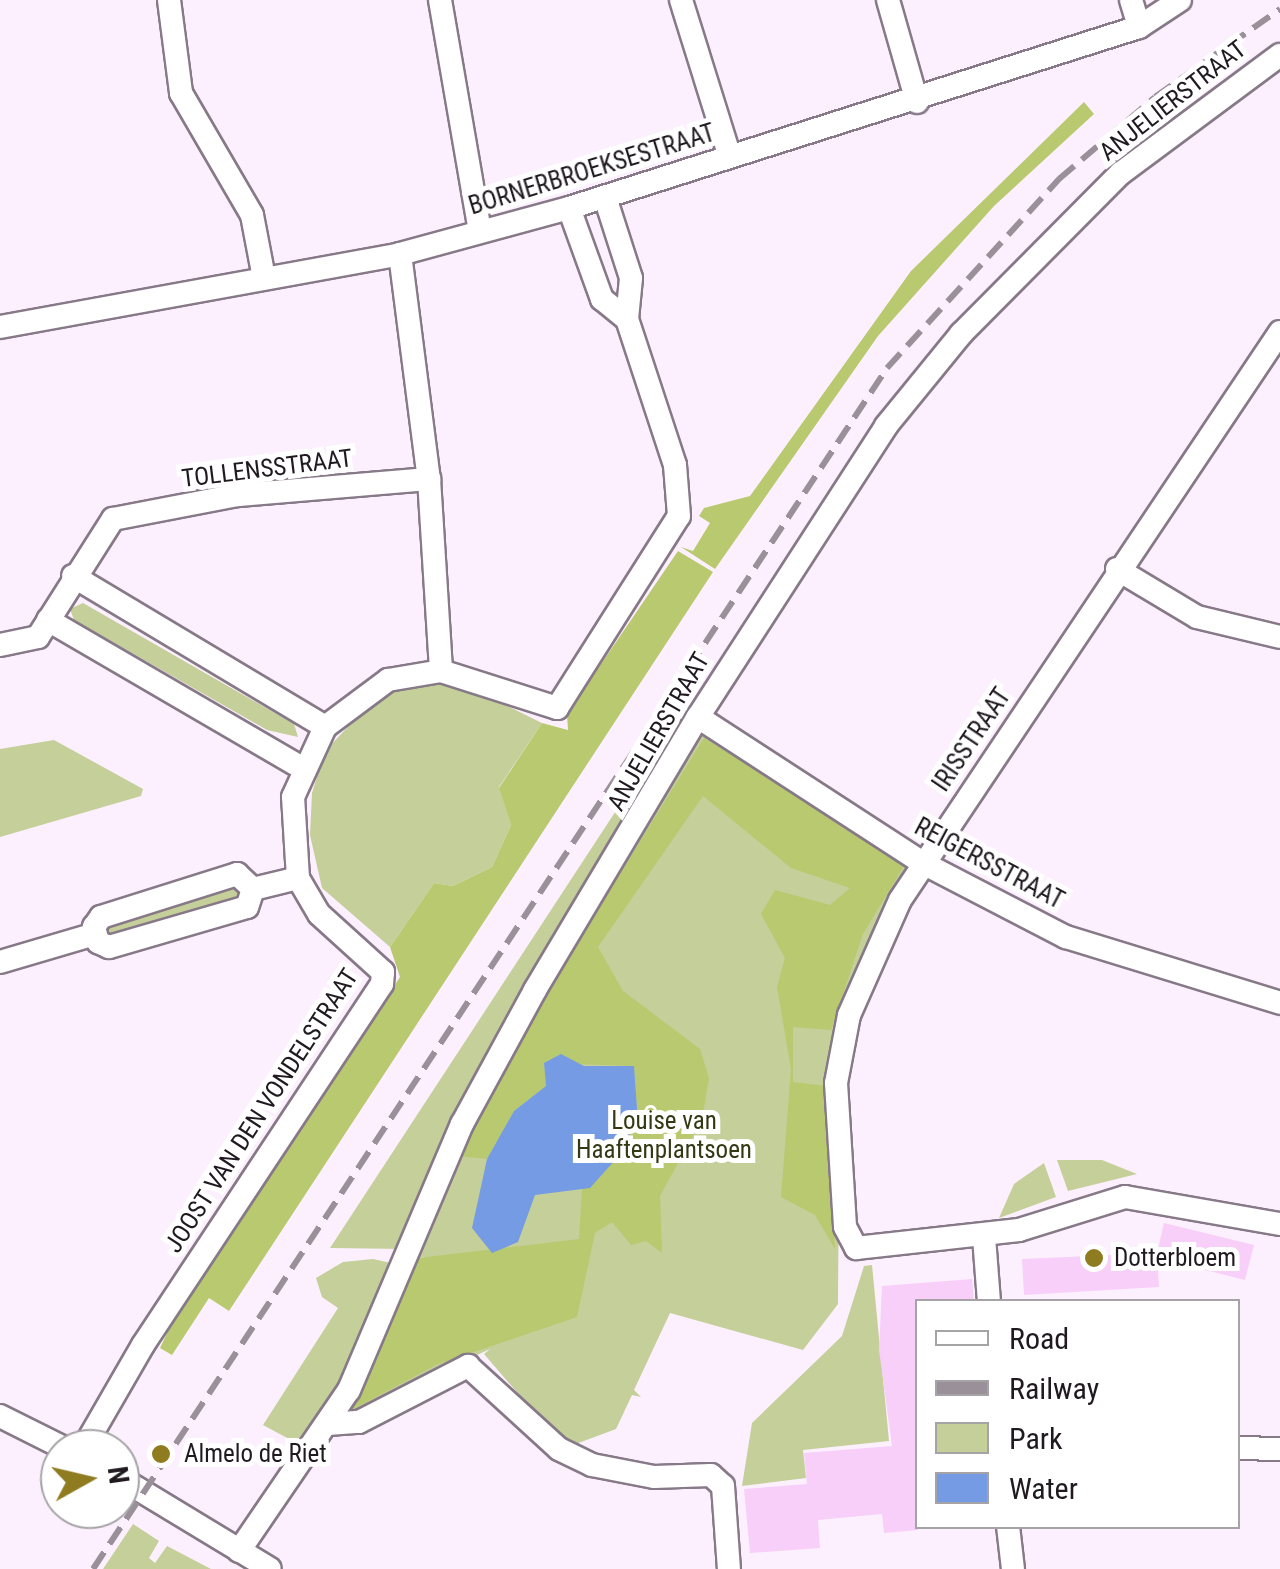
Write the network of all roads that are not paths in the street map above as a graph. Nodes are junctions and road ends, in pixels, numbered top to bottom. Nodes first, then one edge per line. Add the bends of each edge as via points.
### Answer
1 (169, 0) edge
2 (440, 0) edge
3 (681, 0) edge
4 (888, 0) edge
5 (1130, 0) edge
6 (1180, 0) edge
7 (1139, 27) junction
8 (1280, 54) edge
9 (917, 102) junction
10 (730, 158) junction
11 (605, 197) junction
12 (570, 208) junction
13 (480, 232) junction
14 (400, 254) junction
15 (264, 278) junction
16 (627, 320) junction
17 (0, 327) edge
18 (1280, 332) edge
19 (429, 478) junction
20 (1117, 569) junction
21 (74, 576) junction
22 (48, 620) junction
23 (1280, 637) edge
24 (0, 645) edge
25 (441, 671) junction
26 (698, 717) junction
27 (326, 727) junction
28 (301, 766) junction
29 (923, 863) junction
30 (298, 878) junction
31 (253, 889) junction
32 (95, 934) junction
33 (0, 962) edge
34 (1280, 1003) edge
35 (1278, 1216) edge
36 (984, 1237) junction
37 (989, 1299) edge
38 (0, 1416) edge
39 (328, 1424) junction
40 (94, 1429) edge
41 (40, 1436) edge
42 (1240, 1448) edge
43 (1280, 1450) edge
44 (140, 1490) edge
45 (1008, 1529) edge
46 (239, 1551) junction
47 (270, 1569) edge
48 (729, 1569) edge
49 (1013, 1569) edge

1 - 15 street via 181,93 252,215
2 - 13 street
3 - 10 street
4 - 9 street
5 - 7 street
6 - 7 street, BORNERBROEKSESTRAAT
7 - 9 street, BORNERBROEKSESTRAAT
8 - 26 street, ANJELIERSTRAAT via 1121,174 960,334 853,474
9 - 10 street, BORNERBROEKSESTRAAT
10 - 11 street, BORNERBROEKSESTRAAT
11 - 12 street, BORNERBROEKSESTRAAT
11 - 16 street, JOOST VAN DEN VONDELSTRAAT via 632,278
12 - 13 street, BORNERBROEKSESTRAAT
12 - 16 street, JOOST VAN DEN VONDELSTRAAT via 602,298
13 - 14 street, BORNERBROEKSESTRAAT
14 - 15 street, BORNERBROEKSESTRAAT
14 - 19 street
15 - 17 street, BORNERBROEKSESTRAAT
16 - 25 street, JOOST VAN DEN VONDELSTRAAT via 676,465 679,516 556,708
18 - 20 street, IRISSTRAAT
19 - 21 street, TOLLENSSTRAAT via 238,495 113,519
19 - 25 street
20 - 23 street via 1197,617
20 - 29 street, IRISSTRAAT
21 - 22 street, TOLLENSSTRAAT
21 - 27 street
22 - 24 street via 38,638
22 - 28 street
25 - 27 street, JOOST VAN DEN VONDELSTRAAT via 388,680
26 - 29 street, REIGERSSTRAAT
26 - 39 street, ANJELIERSTRAAT via 480,1088 408,1265
27 - 28 street, JOOST VAN DEN VONDELSTRAAT
28 - 30 street, JOOST VAN DEN VONDELSTRAAT via 289,824
29 - 34 street, REIGERSSTRAAT via 1066,937
29 - 36 street, IRISSTRAAT via 874,948 841,1043 845,1226 852,1244 869,1250
30 - 31 street
30 - 40 street, JOOST VAN DEN VONDELSTRAAT via 319,914 373,959 382,984 142,1345
31 - 32 street via 247,907 109,947
31 - 32 street via 237,874 101,917
32 - 33 street
35 - 36 street via 1125,1196
36 - 37 street
38 - 41 street
39 - 46 street, ANJELIERSTRAAT
39 - 48 street via 359,1422 468,1366 559,1449 592,1465 654,1477 711,1475 723,1486
42 - 43 street
44 - 46 street
45 - 49 street
46 - 47 street

